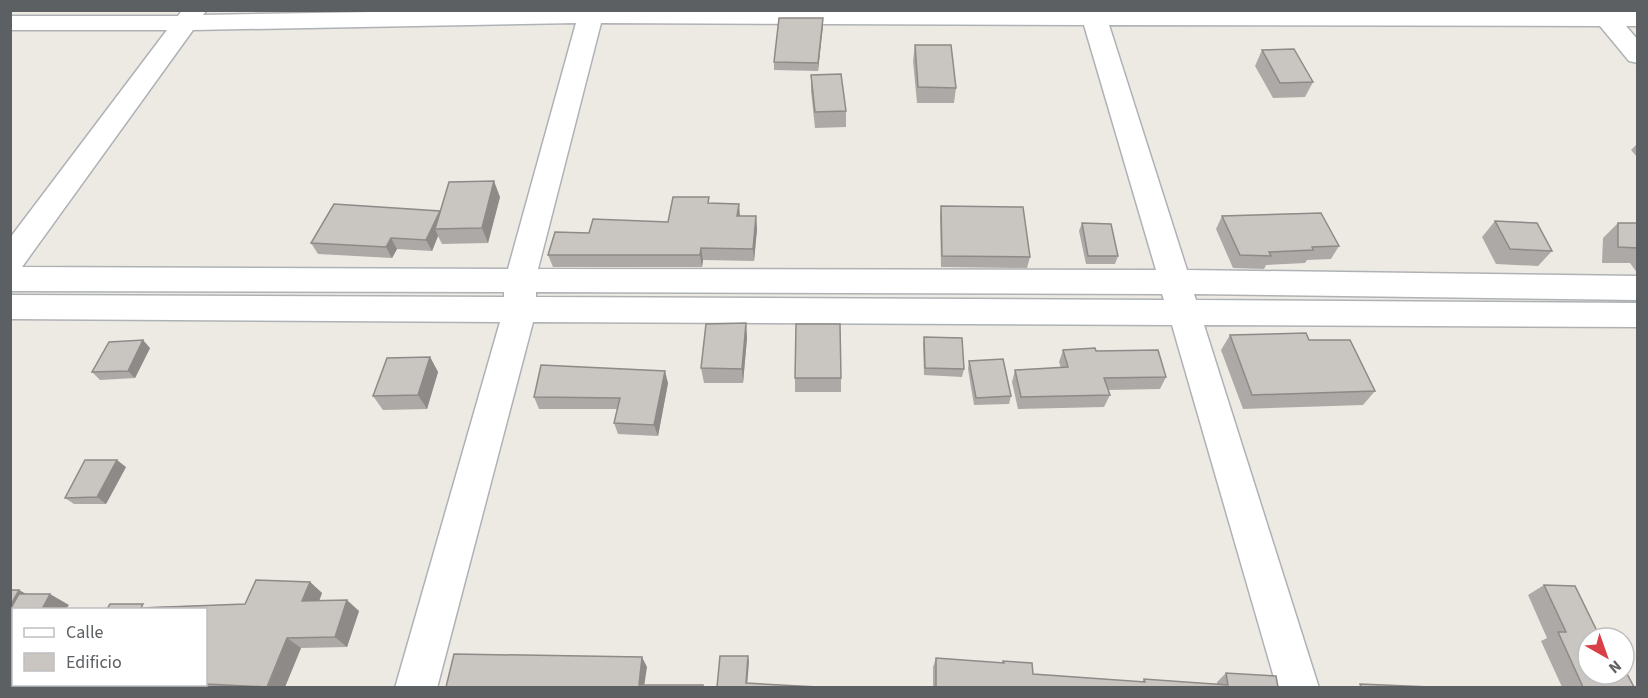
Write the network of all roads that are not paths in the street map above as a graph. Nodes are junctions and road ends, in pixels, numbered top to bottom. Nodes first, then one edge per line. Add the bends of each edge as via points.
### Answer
1 (591, 13) edge
2 (1093, 13) edge
3 (1602, 15) edge
4 (191, 17) edge
5 (1638, 19) edge
6 (10, 23) edge
7 (1638, 56) edge
8 (10, 261) edge
9 (10, 279) edge
10 (1638, 288) edge
11 (520, 295) junction
12 (1179, 297) junction
13 (10, 307) edge
14 (1638, 315) edge
15 (416, 687) edge
16 (1298, 687) edge

1 - 2 street
1 - 4 street
1 - 11 street
2 - 3 street
2 - 12 street
3 - 5 street
3 - 7 street
4 - 6 street
4 - 8 street
9 - 11 street
10 - 12 street
11 - 12 street
11 - 13 street
11 - 15 street
12 - 14 street
12 - 16 street

